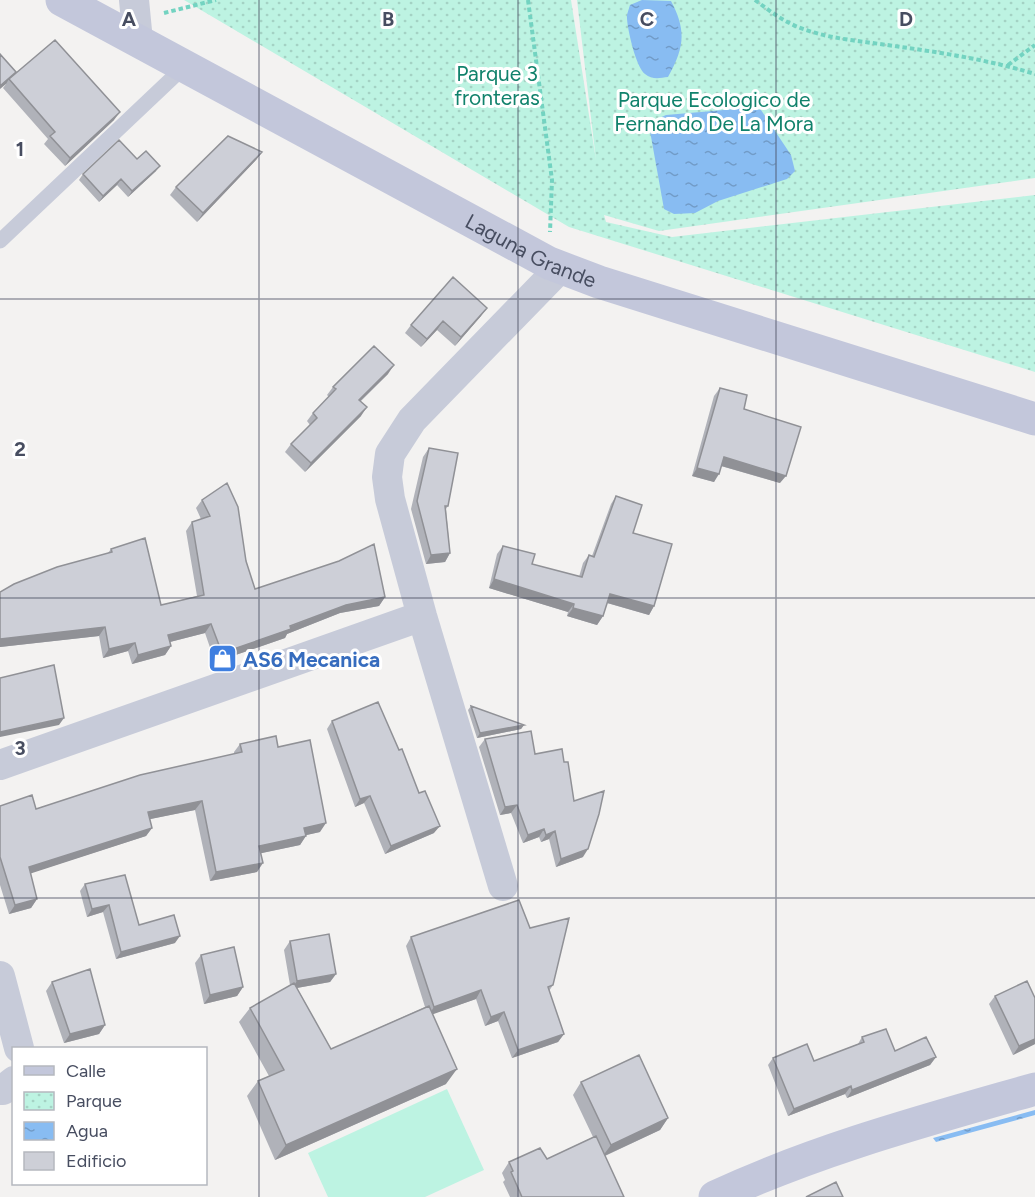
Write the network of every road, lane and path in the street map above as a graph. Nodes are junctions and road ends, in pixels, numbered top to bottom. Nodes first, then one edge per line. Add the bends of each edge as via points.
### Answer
1 (62, 0) edge
2 (216, 0) edge
3 (528, 0) edge
4 (755, 0) edge
5 (136, 21) edge
6 (1035, 45) edge
7 (1008, 65) junction
8 (185, 66) junction
9 (1035, 74) edge
10 (0, 241) edge
11 (555, 265) junction
12 (1035, 419) edge
13 (422, 616) junction
14 (0, 765) edge
15 (503, 886) dead end
16 (0, 976) edge
17 (19, 1047) edge
18 (1035, 1089) edge
19 (716, 1197) edge

1 - 5 main road, Laguna Grande
2 - 5 path
3 - 11 path via 552,180
4 - 7 path via 804,30
5 - 8 main road, Laguna Grande
6 - 7 path
7 - 9 path
8 - 10 lane
8 - 11 main road, Laguna Grande
11 - 12 main road, Laguna Grande via 598,282
11 - 13 street via 412,420 390,454 390,499
13 - 14 street
13 - 15 street
16 - 17 street
18 - 19 main road via 861,1139 764,1174

